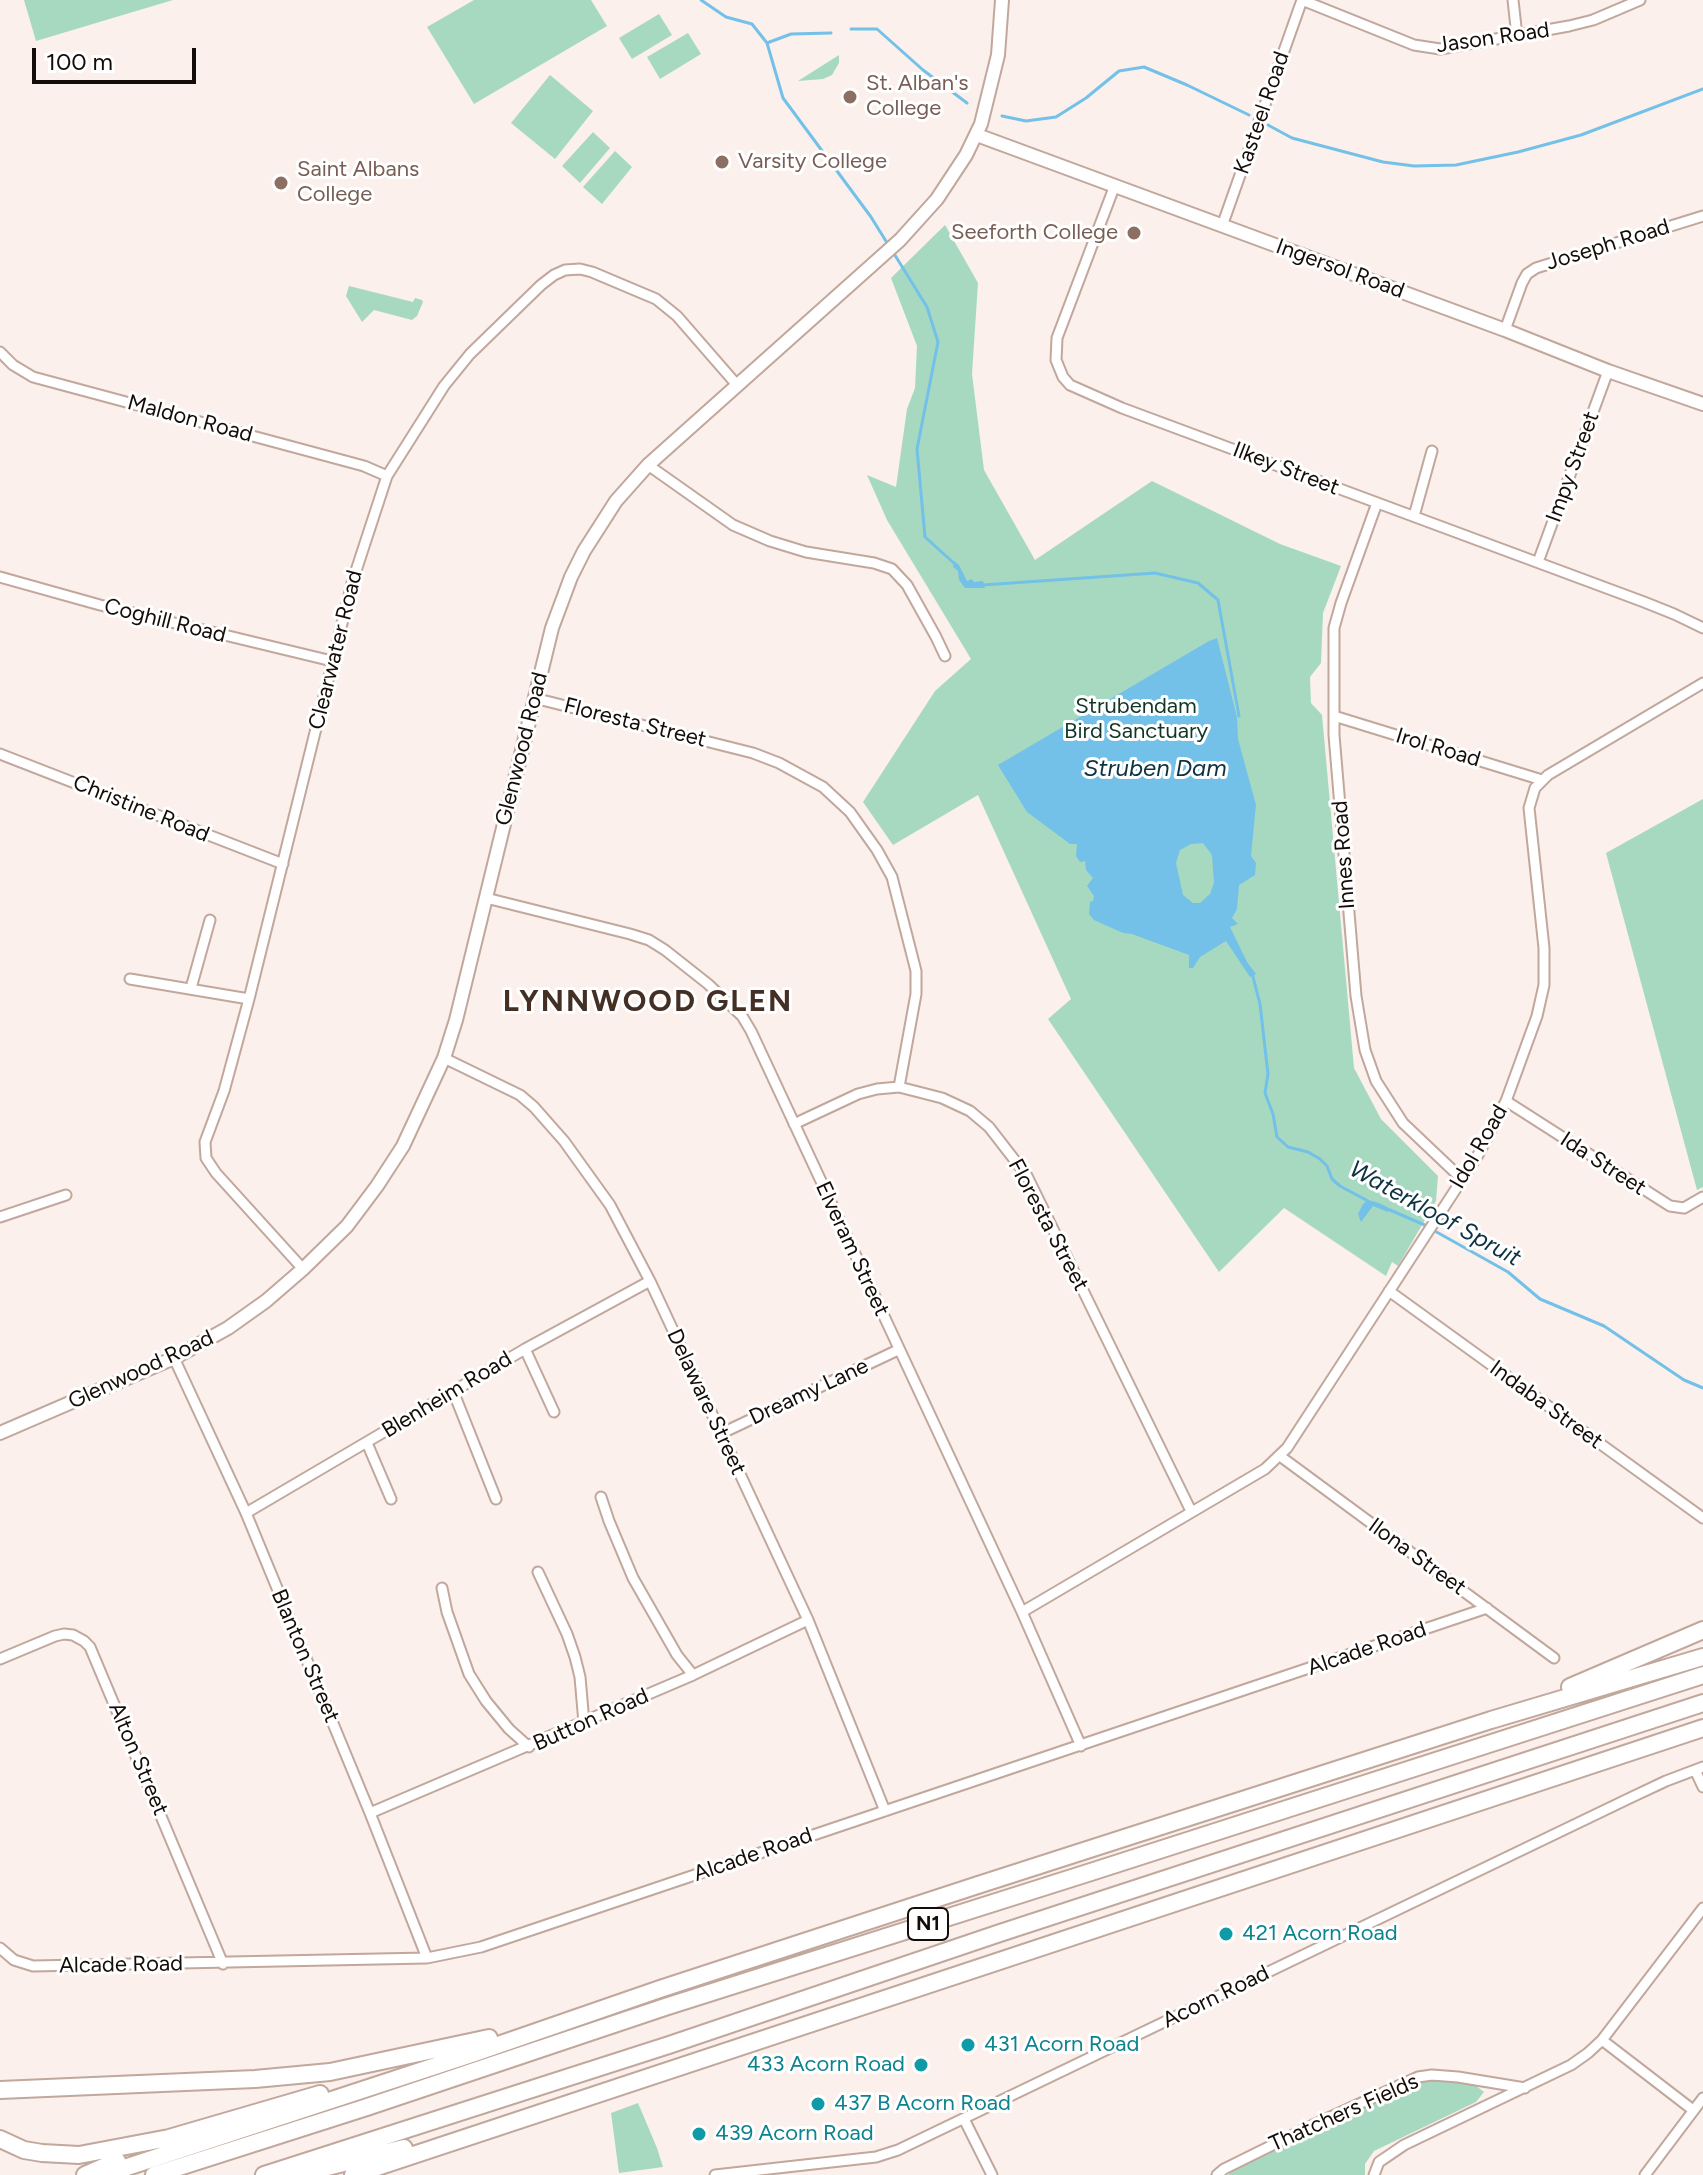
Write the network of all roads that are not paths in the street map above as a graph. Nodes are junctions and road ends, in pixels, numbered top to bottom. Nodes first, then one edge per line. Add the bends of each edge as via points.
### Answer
1 (1002, 0) edge
2 (1302, 0) edge
3 (1513, 0) edge
4 (1640, 0) edge
5 (1517, 36) junction
6 (977, 135) junction
7 (1115, 185) junction
8 (1703, 216) edge
9 (1222, 226) junction
10 (1505, 330) junction
11 (0, 352) edge
12 (1608, 371) junction
13 (737, 385) junction
14 (1703, 404) edge
15 (1432, 451) dead end
16 (648, 465) junction
17 (387, 476) junction
18 (1377, 503) junction
19 (1414, 516) junction
20 (1538, 562) junction
21 (0, 577) edge
22 (1703, 628) edge
23 (945, 656) dead end
24 (332, 661) junction
25 (1703, 683) edge
26 (534, 698) junction
27 (1334, 716) junction
28 (0, 754) edge
29 (1542, 780) junction
30 (283, 864) junction
31 (486, 898) junction
32 (210, 920) dead end
33 (130, 979) dead end
34 (191, 988) junction
35 (249, 999) junction
36 (444, 1058) junction
37 (899, 1087) junction
38 (1506, 1101) junction
39 (794, 1124) junction
40 (1462, 1179) junction
41 (66, 1195) dead end
42 (1703, 1197) edge
43 (0, 1217) edge
44 (303, 1269) junction
45 (650, 1281) junction
46 (1389, 1291) junction
47 (525, 1349) junction
48 (898, 1350) junction
49 (174, 1358) junction
50 (453, 1391) junction
51 (554, 1412) dead end
52 (0, 1433) edge
53 (720, 1434) junction
54 (367, 1443) junction
55 (1280, 1456) junction
56 (601, 1497) dead end
57 (391, 1499) dead end
58 (496, 1499) dead end
59 (1191, 1511) junction
60 (246, 1513) junction
61 (1703, 1518) edge
62 (538, 1572) dead end
63 (442, 1588) dead end
64 (1487, 1608) junction
65 (1022, 1612) junction
66 (808, 1620) junction
67 (1703, 1630) edge
68 (1703, 1657) edge
69 (1554, 1658) dead end
70 (0, 1659) edge
71 (693, 1675) junction
72 (1703, 1675) edge
73 (1703, 1703) edge
74 (1491, 1720) junction
75 (584, 1723) junction
76 (1703, 1728) edge
77 (1703, 1738) edge
78 (1651, 1745) junction
79 (1081, 1746) junction
80 (529, 1747) junction
81 (1699, 1768) edge
82 (1703, 1787) edge
83 (885, 1811) junction
84 (370, 1813) junction
85 (1703, 1908) edge
86 (0, 1948) edge
87 (427, 1958) junction
88 (223, 1964) junction
89 (660, 1989) junction
90 (1602, 2040) junction
91 (472, 2054) junction
92 (1525, 2088) junction
93 (0, 2090) edge
94 (1703, 2098) edge
95 (1693, 2110) junction
96 (534, 2116) junction
97 (964, 2119) junction
98 (169, 2138) junction
99 (0, 2139) edge
100 (769, 2172) edge
101 (85, 2175) edge
102 (109, 2175) edge
103 (154, 2175) edge
104 (264, 2175) edge
105 (295, 2175) edge
106 (353, 2175) edge
107 (715, 2175) edge
108 (992, 2175) edge
109 (1217, 2175) edge
110 (1374, 2175) edge
111 (1645, 2175) edge

1 - 6 street, Glenwood Road via 998,55
2 - 5 street, Jason Road via 1421,47 1440,49
2 - 9 street, Kasteel Road
3 - 5 street
4 - 5 street, Jason Road via 1593,20
6 - 7 street, Ingersol Road
6 - 13 street, Glenwood Road via 953,178 900,240
7 - 9 street, Ingersol Road
7 - 18 street, Ilkey Street via 1057,338 1056,360 1066,381 1101,400
8 - 10 street, Joseph Road via 1536,268 1522,283
9 - 10 street, Ingersol Road
10 - 12 street, Ingersol Road
11 - 17 street, Maldon Road via 28,376
12 - 14 street, Ingersol Road
12 - 20 street, Impy Street
13 - 16 street, Glenwood Road
13 - 17 street, Clearwater Road via 656,299 592,272 562,271 470,354
15 - 19 street
16 - 23 street via 755,535 785,547 895,571
16 - 26 street, Glenwood Road via 616,501 577,564 558,607
17 - 24 street, Clearwater Road
18 - 19 street, Ilkey Street
18 - 27 street, Innes Road via 1335,621
19 - 20 street, Ilkey Street
20 - 22 street, Ilkey Street
21 - 24 street, Coghill Road
24 - 30 street, Clearwater Road
25 - 29 street
26 - 31 street, Glenwood Road
26 - 37 street, Floresta Street via 753,753 806,777 840,801 889,869 914,962 917,989
27 - 29 street, Irol Road
27 - 40 street, Innes Road via 1353,971 1365,1050 1376,1081 1398,1116
28 - 30 street, Christine Road
29 - 38 street, Idol Road via 1529,808 1544,985
30 - 35 street, Clearwater Road
31 - 36 street, Glenwood Road
31 - 39 street, Elveram Street via 635,935 665,950 742,1016
32 - 34 street
33 - 34 street
34 - 35 street
35 - 44 street, Clearwater Road via 207,1133 206,1158
36 - 44 street, Glenwood Road via 387,1171 347,1226
36 - 45 street, Delaware Street via 534,1107 602,1194
37 - 39 street via 858,1094
37 - 59 street, Floresta Street via 963,1107 989,1127 1027,1176
38 - 40 street, Idol Road
38 - 42 street, Ida Street via 1670,1206 1684,1208
39 - 48 street, Elveram Street
40 - 46 street, Idol Road
41 - 43 street
44 - 49 street, Glenwood Road via 228,1328
45 - 47 street, Blenheim Road
45 - 53 street, Delaware Street
46 - 55 street, Idol Road
46 - 61 street, Indaba Street
47 - 50 street, Blenheim Road
47 - 51 street
48 - 53 street, Dreamy Lane
48 - 65 street, Elveram Street
49 - 52 street, Glenwood Road
49 - 60 street, Blanton Street
50 - 54 street, Blenheim Road
50 - 58 street
53 - 66 street, Delaware Street
54 - 57 street
54 - 60 street, Blenheim Road
55 - 59 street, Idol Road
55 - 64 street, Ilona Street
56 - 71 street via 633,1578
59 - 65 street, Idol Road
60 - 84 street, Blanton Street
62 - 75 street via 575,1657
63 - 80 street via 469,1674 509,1729
64 - 69 street, Ilona Street
64 - 79 street, Alcade Road
65 - 79 street, Elveram Street
66 - 71 street, Button Road
66 - 83 street, Delaware Street
67 - 74 highway
68 - 74 highway
70 - 88 street, Alton Street via 64,1634 90,1647
71 - 75 street, Button Road
72 - 103 highway, N1
73 - 104 highway, N1
74 - 89 highway
75 - 80 street, Button Road
76 - 78 highway
77 - 78 highway
78 - 96 highway
79 - 83 street, Alcade Road
80 - 84 street, Button Road
81 - 82 street
81 - 97 street, Acorn Road
83 - 87 street, Alcade Road via 481,1947
84 - 87 street, Blanton Street
85 - 90 street
86 - 88 street, Alcade Road via 33,1966
87 - 88 street, Alcade Road
89 - 91 highway
89 - 93 highway via 475,2042 330,2072
90 - 92 street via 1571,2065
90 - 95 street
91 - 98 highway
91 - 102 highway
92 - 109 street, Thatchers Fields via 1443,2075 1418,2077
92 - 110 street via 1404,2145 1379,2162
94 - 95 street
95 - 111 street
96 - 105 highway
96 - 106 highway
97 - 100 street, Acorn Road via 883,2156
97 - 108 street
98 - 99 highway via 79,2155 24,2150
98 - 101 highway
100 - 107 street, Acorn Road

